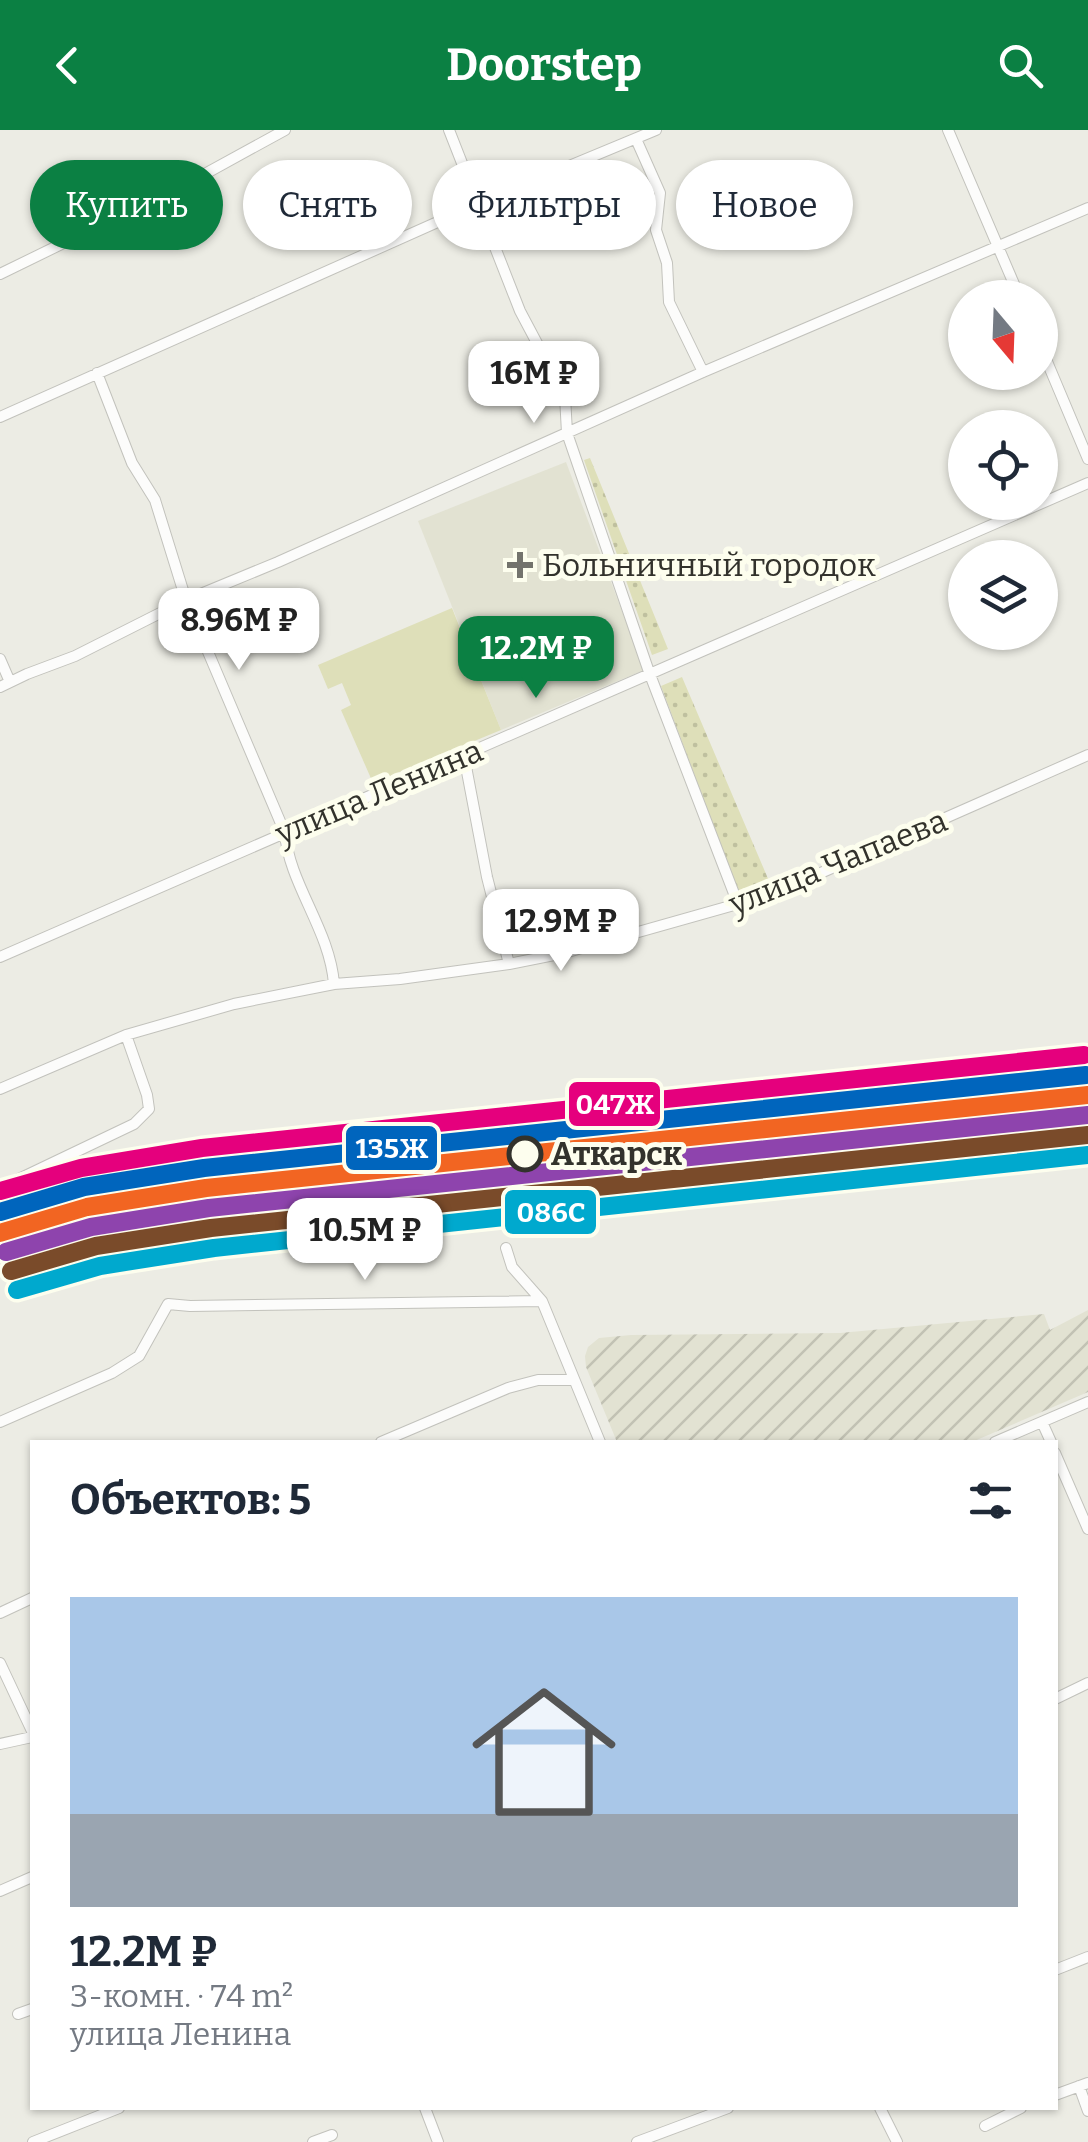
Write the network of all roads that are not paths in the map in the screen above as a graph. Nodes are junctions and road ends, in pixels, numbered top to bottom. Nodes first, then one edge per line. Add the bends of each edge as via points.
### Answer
1 (285, 130) edge
2 (449, 130) edge
3 (656, 130) edge
4 (948, 130) edge
5 (636, 139) junction
6 (461, 160) edge
7 (585, 160) edge
8 (1088, 208) edge
9 (432, 224) edge
10 (998, 246) junction
11 (496, 250) edge
12 (0, 274) edge
13 (1012, 280) edge
14 (702, 372) junction
15 (97, 373) junction
16 (1058, 388) edge
17 (0, 417) edge
18 (568, 433) junction
19 (1088, 459) edge
20 (1088, 483) edge
21 (186, 600) junction
22 (0, 660) edge
23 (650, 672) junction
24 (5, 685) edge
25 (1088, 755) edge
26 (464, 756) junction
27 (284, 833) junction
28 (738, 904) junction
29 (0, 957) edge
30 (509, 964) junction
31 (334, 984) junction
32 (126, 1035) junction
33 (0, 1089) edge
34 (0, 1188) edge
35 (506, 1248) dead end
36 (542, 1301) junction
37 (574, 1380) junction
38 (1088, 1402) edge
39 (0, 1422) edge
40 (1042, 1422) junction
41 (387, 1440) edge
42 (599, 1440) edge
43 (1000, 1440) edge
44 (1049, 1440) edge
45 (1058, 1460) edge
46 (1088, 1530) edge
47 (30, 1599) edge
48 (0, 1613) edge
49 (0, 1663) edge
50 (1088, 1683) edge
51 (1058, 1697) edge
52 (30, 1730) edge
53 (30, 1735) edge
54 (0, 1744) edge
55 (30, 1878) edge
56 (0, 1891) edge
57 (1088, 1956) edge
58 (1058, 1969) edge
59 (30, 2010) edge
60 (18, 2014) dead end
61 (1083, 2084) edge
62 (1058, 2093) edge
63 (114, 2110) edge
64 (426, 2110) edge
65 (723, 2110) edge
66 (881, 2110) edge
67 (1017, 2110) edge
68 (1088, 2110) edge
69 (985, 2126) dead end
70 (332, 2135) dead end
71 (33, 2142) edge
72 (313, 2142) edge
73 (438, 2142) edge
74 (637, 2142) edge
75 (897, 2142) edge

1 - 12 street
2 - 6 street
3 - 5 street
4 - 10 street
5 - 7 street
5 - 14 street via 660,193 656,230 667,262 669,302
8 - 10 street
9 - 15 street
10 - 13 street
10 - 14 street
11 - 18 street via 565,396
14 - 18 street
15 - 17 street
15 - 21 street via 132,463 155,500
16 - 19 street
18 - 21 street
18 - 23 street
20 - 23 street, улица Ленина
21 - 24 street
21 - 27 street
22 - 24 street
23 - 26 street, улица Ленина
23 - 28 street
25 - 28 street, улица Чапаева
26 - 27 street, улица Ленина
26 - 30 street
27 - 29 street, улица Ленина
27 - 31 street
28 - 30 street, улица Чапаева
30 - 31 street, улица Чапаева
31 - 32 street, улица Чапаева
32 - 33 street, улица Чапаева
32 - 34 street via 149,1110 134,1124
35 - 36 street via 512,1267
36 - 37 street
36 - 39 street via 168,1304 139,1356
37 - 41 street via 508,1388
37 - 42 street
38 - 40 street
40 - 43 street
40 - 44 street
45 - 46 street
47 - 48 street
49 - 52 street
50 - 51 street
53 - 54 street
55 - 56 street
57 - 58 street
59 - 60 street
61 - 62 street
61 - 68 street
63 - 71 street
64 - 73 street
65 - 74 street
66 - 75 street
67 - 69 street
70 - 72 street

